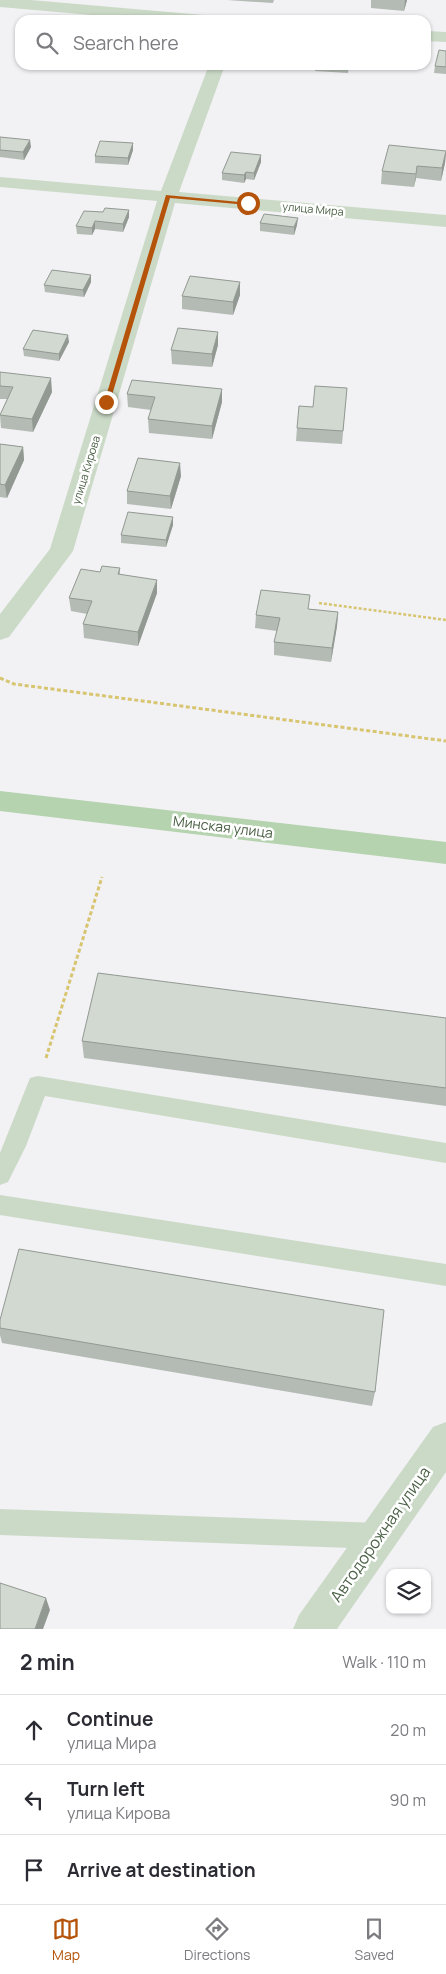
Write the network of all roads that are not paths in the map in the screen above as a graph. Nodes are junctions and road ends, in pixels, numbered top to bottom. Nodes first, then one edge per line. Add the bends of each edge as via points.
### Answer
1 (0, 2) edge
2 (147, 15) edge
3 (431, 36) edge
4 (446, 38) edge
5 (215, 70) edge
6 (0, 182) edge
7 (168, 196) junction
8 (446, 221) edge
9 (0, 631) edge
10 (0, 801) edge
11 (446, 853) edge
12 (7, 1144) edge
13 (446, 1153) edge
14 (0, 1175) edge
15 (0, 1206) edge
16 (446, 1275) edge
17 (446, 1440) edge
18 (0, 1522) edge
19 (379, 1536) junction
20 (313, 1629) edge

1 - 2 street
3 - 4 street
5 - 7 street, улица Кирова
6 - 7 street, улица Мира
7 - 8 street, улица Мира
7 - 9 street, улица Кирова via 61,551
10 - 11 main road, Минская улица
12 - 13 lane via 38,1085
12 - 14 lane
15 - 16 lane
17 - 19 street, Автодорожная улица
18 - 19 lane
19 - 20 street, Автодорожная улица

